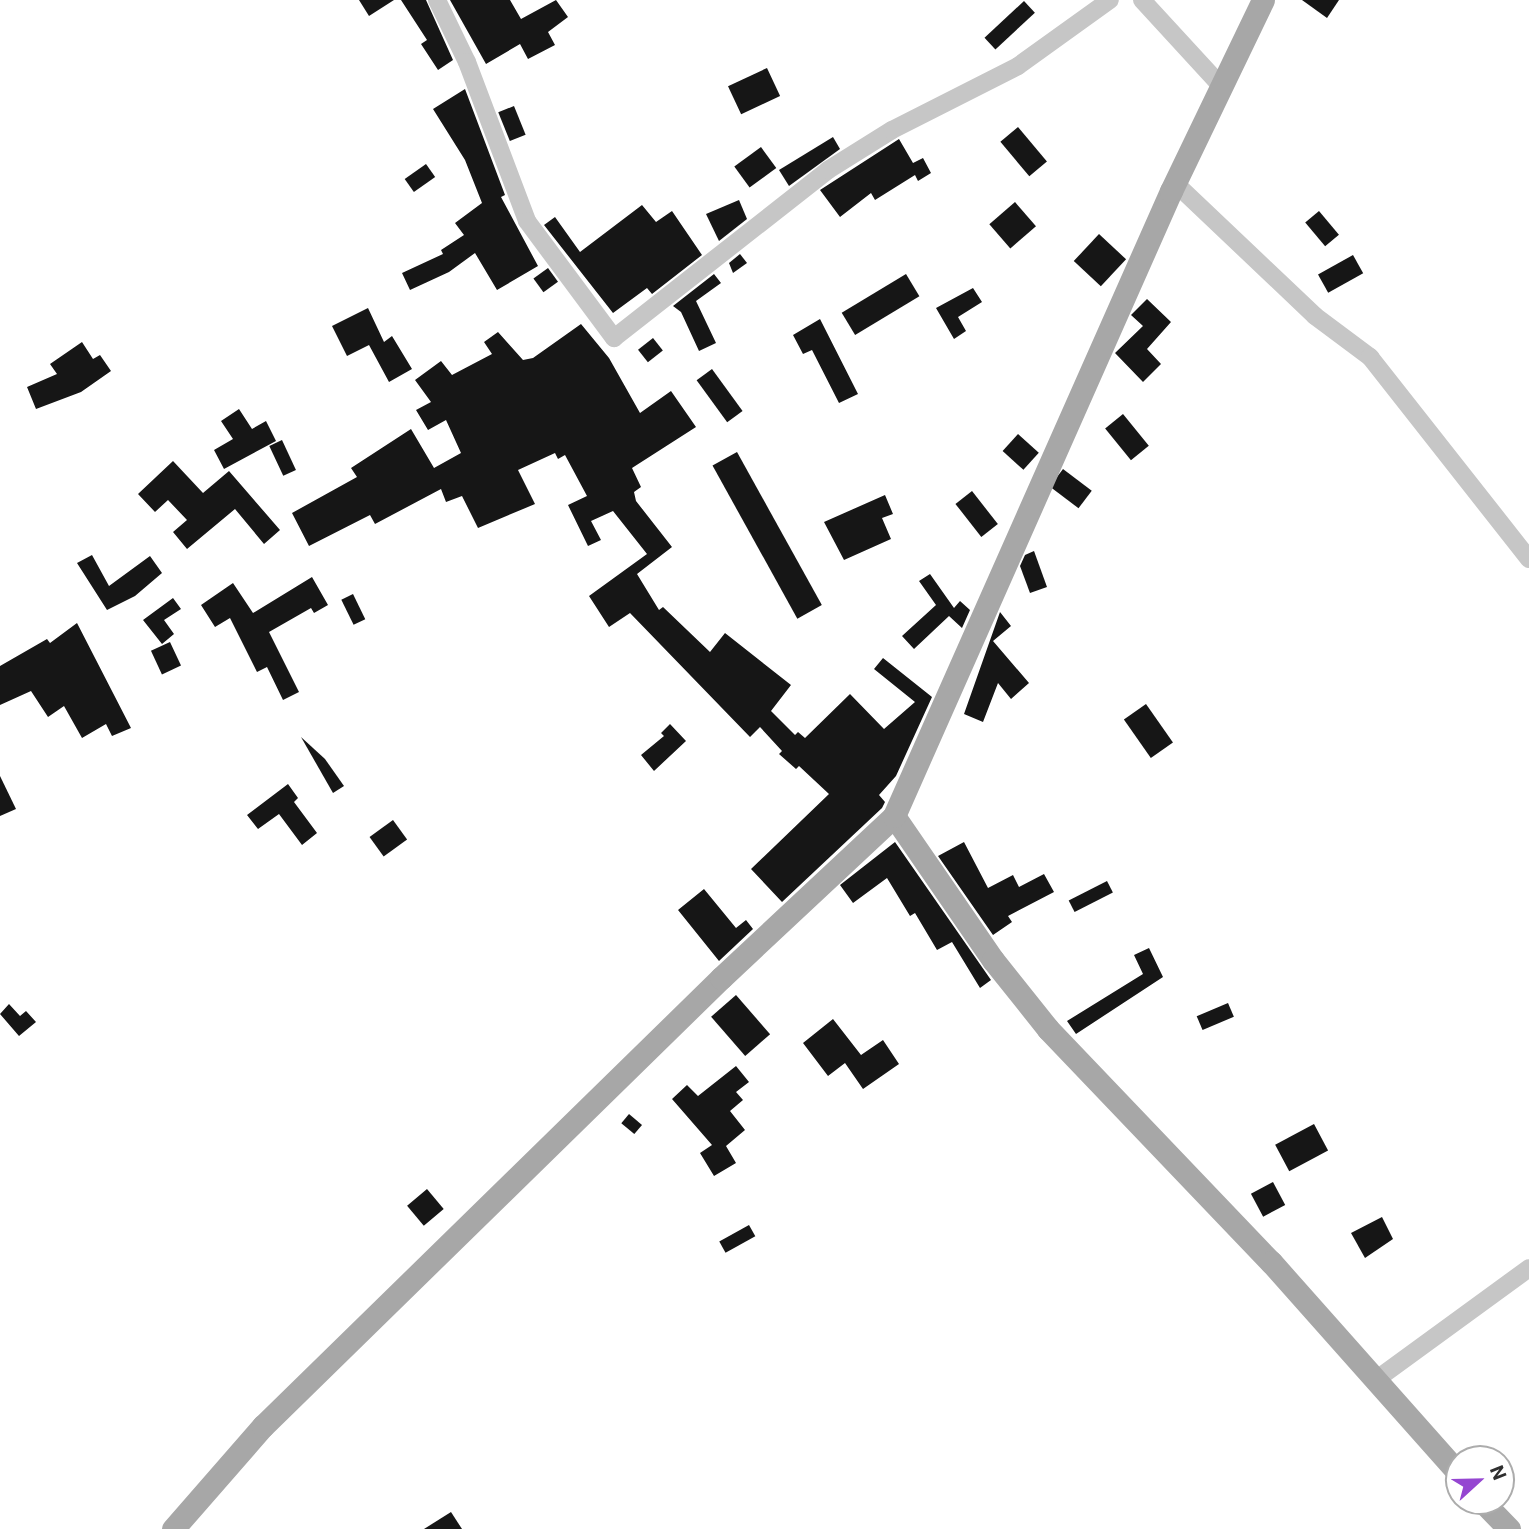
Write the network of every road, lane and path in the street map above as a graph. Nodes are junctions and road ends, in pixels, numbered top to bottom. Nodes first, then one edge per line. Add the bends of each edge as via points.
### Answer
1 (437, 0) edge
2 (1110, 0) edge
3 (1142, 0) edge
4 (1264, 0) edge
5 (1222, 86) junction
6 (1175, 183) junction
7 (1529, 559) edge
8 (894, 816) junction
9 (1529, 1268) edge
10 (1377, 1380) junction
11 (1445, 1458) edge
12 (1496, 1515) edge
13 (173, 1529) edge
14 (1509, 1529) edge

1 - 2 street via 467,62 527,220 614,338 828,170 892,130 1018,66
3 - 5 street
4 - 5 main road
5 - 6 main road
6 - 7 street via 1315,316 1370,357
6 - 8 main road
8 - 10 main road via 993,960 1048,1029
8 - 13 main road via 721,978 263,1426
9 - 10 street
10 - 11 main road
12 - 14 main road

